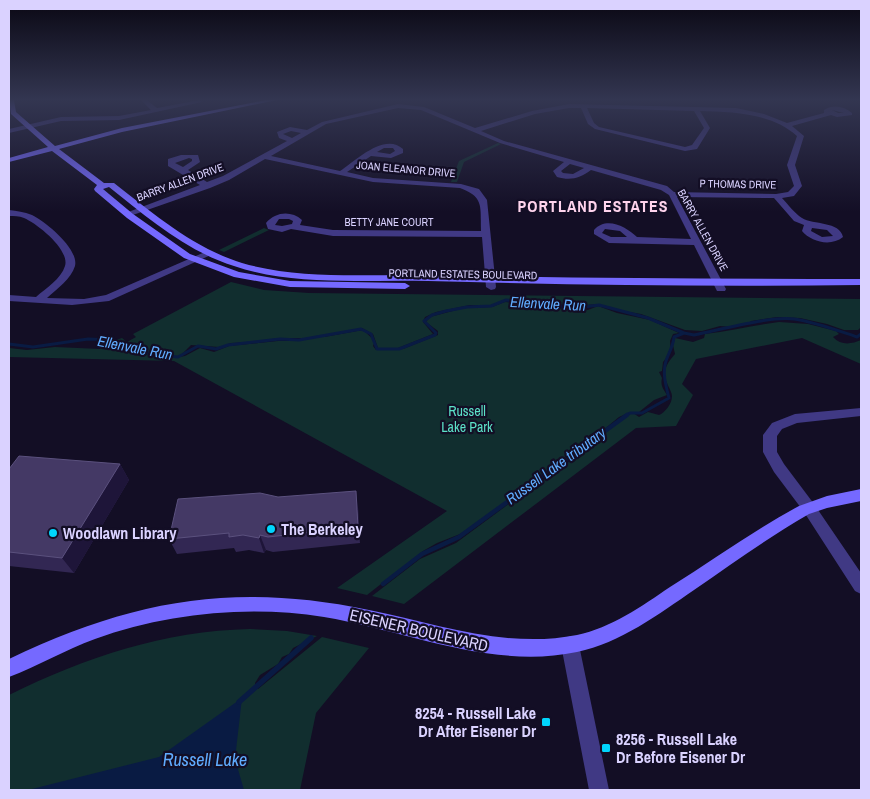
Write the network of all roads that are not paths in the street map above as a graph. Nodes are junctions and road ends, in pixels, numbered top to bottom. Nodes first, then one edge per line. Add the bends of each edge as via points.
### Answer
1 (41, 137) edge
2 (110, 137) edge
3 (282, 137) edge
4 (300, 137) edge
5 (491, 137) edge
6 (636, 137) edge
7 (701, 137) edge
8 (801, 137) edge
9 (293, 141) junction
10 (55, 150) junction
11 (370, 154) dead end
12 (265, 157) junction
13 (9, 160) edge
14 (569, 161) junction
15 (9, 165) edge
16 (590, 167) junction
17 (183, 170) dead end
18 (341, 174) junction
19 (102, 185) junction
20 (207, 186) junction
21 (672, 194) junction
22 (776, 196) junction
23 (141, 208) junction
24 (9, 213) edge
25 (127, 214) junction
26 (810, 226) dead end
27 (292, 227) dead end
28 (486, 234) junction
29 (635, 240) dead end
30 (697, 242) junction
31 (208, 254) junction
32 (196, 260) junction
33 (861, 282) edge
34 (491, 284) junction
35 (720, 285) junction
36 (861, 290) edge
37 (9, 298) edge
38 (39, 300) junction
39 (861, 412) edge
40 (861, 496) edge
41 (809, 508) junction
42 (861, 586) edge
43 (570, 645) junction
44 (9, 668) edge
45 (599, 790) edge

1 - 10 street, PORTLAND ESTATES BOULEVARD
2 - 10 street
3 - 9 street
4 - 9 street, BARRY ALLEN DRIVE
5 - 14 street, BARRY ALLEN DRIVE
6 - 7 street via 685,149 694,147
8 - 22 street, P THOMAS DRIVE via 791,165 798,186 791,194
9 - 12 street, BARRY ALLEN DRIVE
10 - 13 street
10 - 15 street
10 - 19 street, PORTLAND ESTATES BOULEVARD
11 - 18 street
12 - 18 street, JOAN ELEANOR DRIVE
12 - 20 street, BARRY ALLEN DRIVE
14 - 16 street, BARRY ALLEN DRIVE
14 - 16 street via 557,171 560,175 577,177
16 - 21 street, BARRY ALLEN DRIVE via 657,185
17 - 20 street
18 - 28 street, JOAN ELEANOR DRIVE via 373,180 453,184 471,189 483,200
19 - 23 street, PORTLAND ESTATES BOULEVARD via 111,185
19 - 25 street, PORTLAND ESTATES BOULEVARD via 98,189
20 - 23 street, BARRY ALLEN DRIVE
21 - 22 street, P THOMAS DRIVE
21 - 30 street, BARRY ALLEN DRIVE
22 - 26 street via 797,219
23 - 25 street, BARRY ALLEN DRIVE
23 - 31 street, PORTLAND ESTATES BOULEVARD
24 - 38 street via 32,217 72,257 67,273
25 - 32 street, PORTLAND ESTATES BOULEVARD
27 - 28 street, BETTY JANE COURT via 333,233
28 - 34 street, JOAN ELEANOR DRIVE
29 - 30 street
30 - 35 street, BARRY ALLEN DRIVE
31 - 32 street
31 - 34 street, PORTLAND ESTATES BOULEVARD via 238,265 286,274
32 - 34 street, PORTLAND ESTATES BOULEVARD via 237,276 290,284
32 - 38 street via 109,298 83,303
33 - 35 street, PORTLAND ESTATES BOULEVARD
34 - 35 street, PORTLAND ESTATES BOULEVARD
35 - 36 street, PORTLAND ESTATES BOULEVARD
37 - 38 street
39 - 41 street via 795,419 777,426 770,435 770,452
40 - 41 street, EISENER BOULEVARD
41 - 42 street
41 - 43 street, EISENER BOULEVARD via 760,536 623,627
43 - 44 street, EISENER BOULEVARD via 496,648 328,609 223,604 130,618 43,650
43 - 45 street

